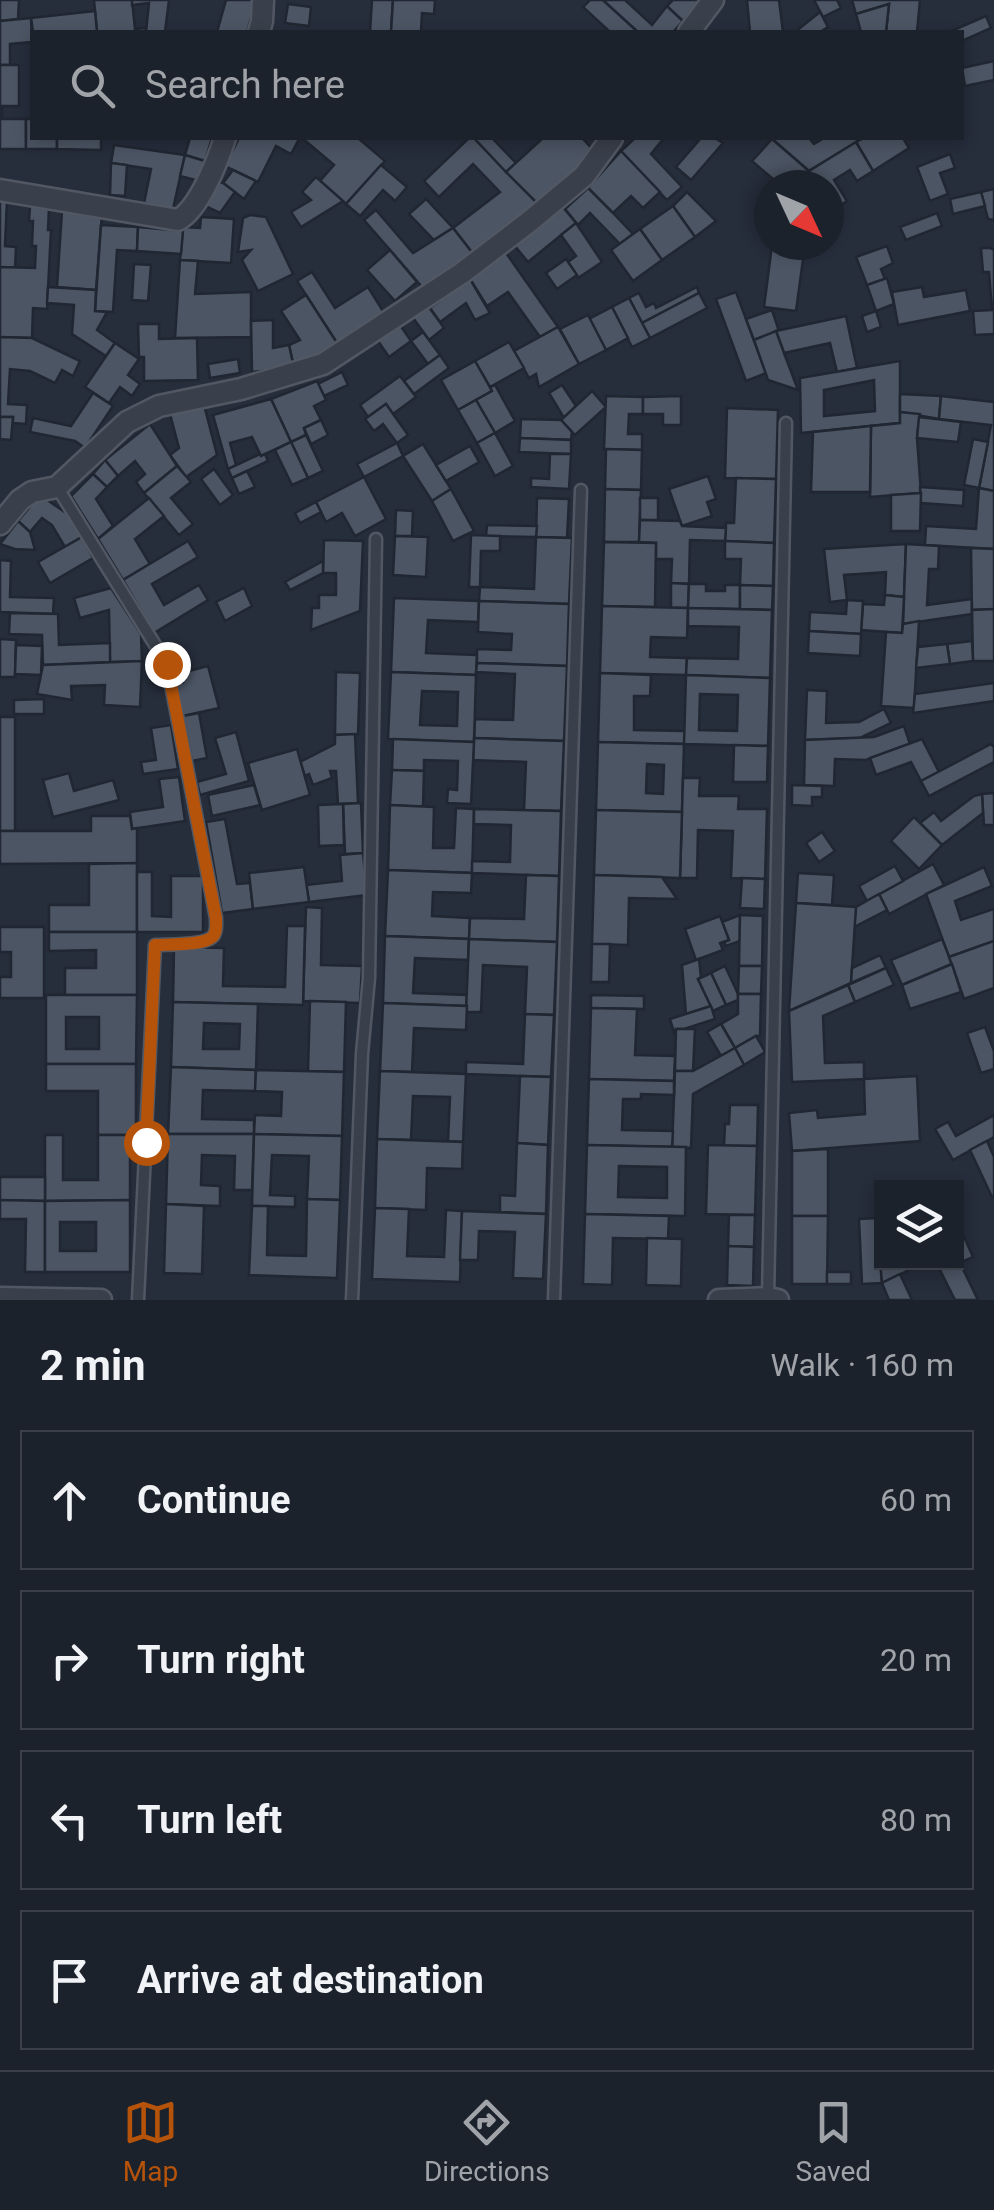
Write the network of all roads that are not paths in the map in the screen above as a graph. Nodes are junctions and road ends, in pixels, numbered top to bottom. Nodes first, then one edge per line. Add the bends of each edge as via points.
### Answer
1 (263, 0) edge
2 (714, 0) edge
3 (260, 30) edge
4 (692, 30) edge
5 (224, 140) edge
6 (611, 140) edge
7 (0, 190) edge
8 (786, 423) dead end
9 (58, 487) junction
10 (581, 490) dead end
11 (0, 524) edge
12 (376, 539) dead end
13 (0, 1298) edge
14 (773, 1299) edge
15 (100, 1300) edge
16 (138, 1300) edge
17 (352, 1300) edge
18 (554, 1300) edge
19 (719, 1300) edge

1 - 3 street
2 - 4 street
5 - 7 street via 193,206 178,220
6 - 9 street via 584,176 530,221 323,364 146,411
8 - 14 lane
9 - 11 street via 32,492
9 - 16 lane via 167,664 216,918 216,931 203,942 155,945
10 - 18 lane
12 - 17 lane via 370,978
13 - 15 street
14 - 19 street

